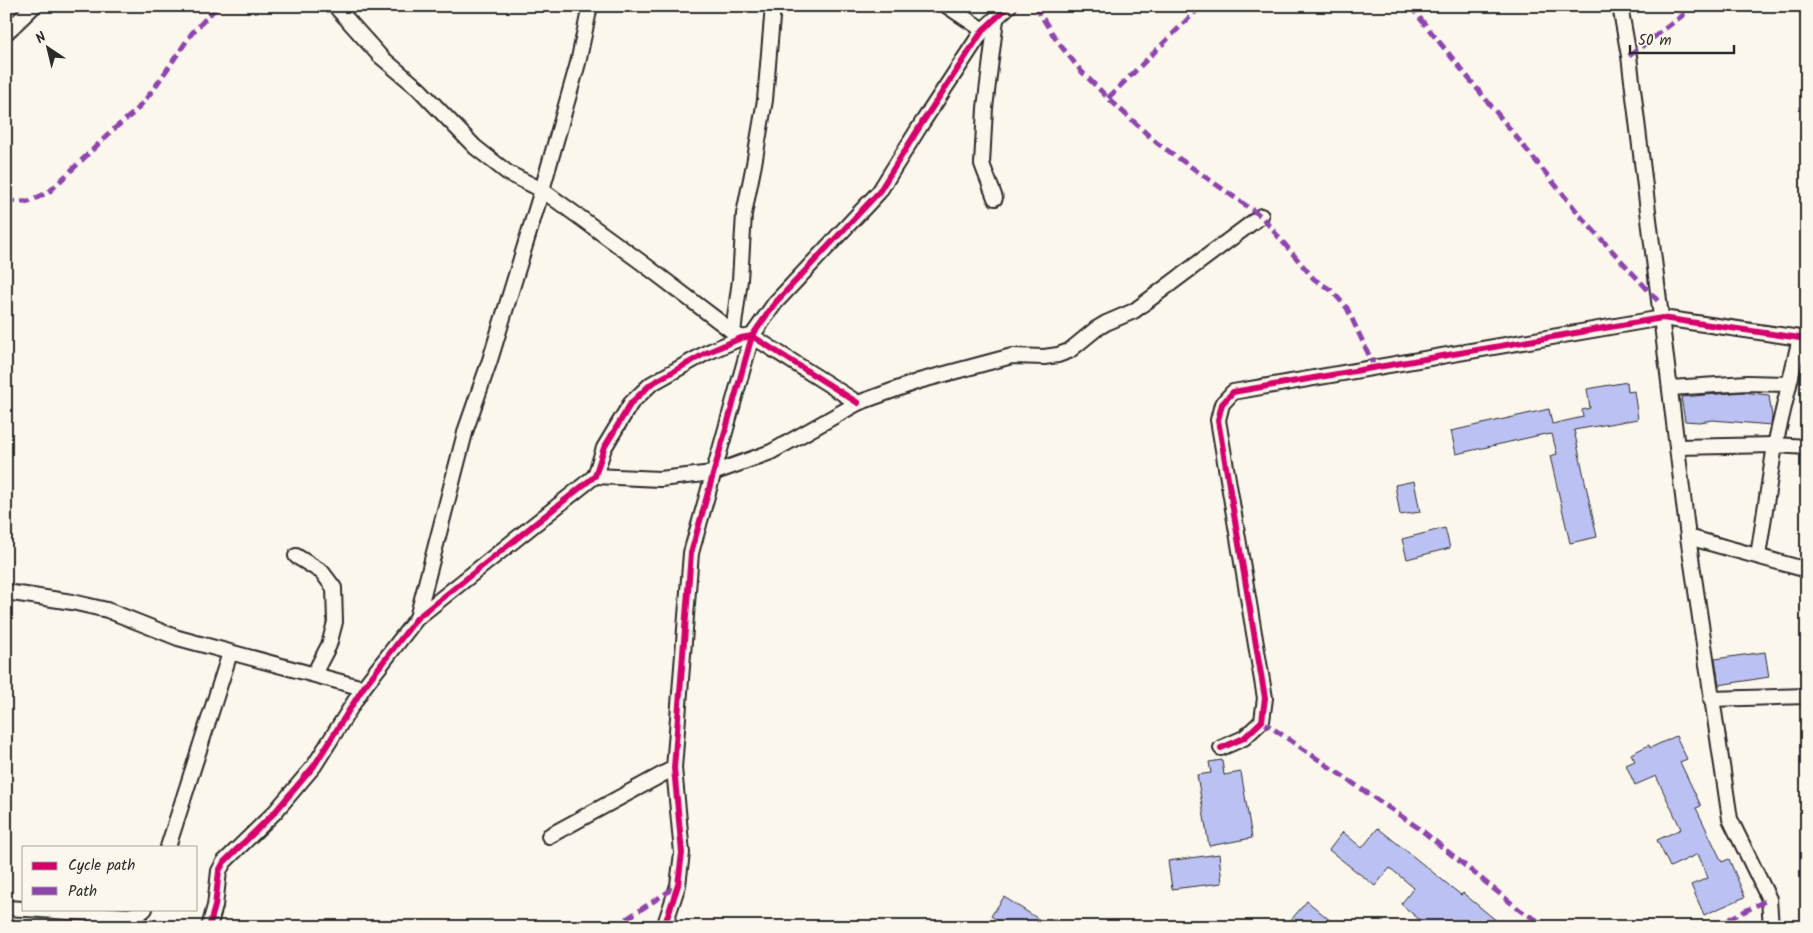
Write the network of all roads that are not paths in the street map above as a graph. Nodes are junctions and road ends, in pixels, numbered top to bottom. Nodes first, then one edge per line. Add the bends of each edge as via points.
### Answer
1 (34, 6) edge
2 (590, 6) edge
3 (773, 6) edge
4 (947, 6) edge
5 (1009, 6) edge
6 (1620, 6) edge
7 (337, 8) dead end
8 (24, 12) edge
9 (996, 19) junction
10 (983, 30) junction
11 (6, 33) edge
12 (542, 190) junction
13 (995, 198) dead end
14 (1261, 216) dead end
15 (1662, 318) junction
16 (742, 335) junction
17 (1803, 339) edge
18 (1789, 384) junction
19 (1671, 388) junction
20 (858, 403) junction
21 (1776, 445) junction
22 (1678, 447) junction
23 (1807, 448) edge
24 (713, 473) junction
25 (595, 476) junction
26 (1688, 537) junction
27 (296, 556) dead end
28 (1758, 556) junction
29 (1807, 570) edge
30 (6, 592) edge
31 (417, 618) junction
32 (230, 653) junction
33 (314, 674) junction
34 (363, 688) junction
35 (1807, 696) edge
36 (1711, 699) junction
37 (1221, 748) dead end
38 (674, 768) junction
39 (549, 836) dead end
40 (168, 846) edge
41 (6, 908) edge
42 (22, 909) edge
43 (40, 910) edge
44 (144, 910) edge
45 (209, 927) edge
46 (664, 927) edge
47 (1771, 927) edge

1 - 8 street
2 - 12 street via 578,63
3 - 16 street via 764,100 744,214 740,280
4 - 10 street
5 - 9 street
6 - 15 street
7 - 12 street via 380,56 419,89 475,147 508,173
8 - 11 street
9 - 10 street
9 - 13 street via 982,164
10 - 16 street via 879,192
12 - 16 street
12 - 31 street via 466,429
14 - 20 street via 1134,311 1096,329 1069,351 1058,356 1012,356
15 - 17 street
15 - 19 street
15 - 37 street via 1233,392 1222,404 1218,420 1265,698 1262,721 1244,738
16 - 20 street
16 - 24 street
16 - 25 street via 651,384 631,403 604,448
17 - 18 street
18 - 19 street
18 - 21 street
19 - 22 street
20 - 24 street via 771,452
21 - 22 street
21 - 23 street
21 - 28 street
22 - 26 street
24 - 25 street via 660,479
24 - 38 street via 691,553
25 - 31 street
26 - 28 street
26 - 36 street
27 - 33 street via 322,572 334,588 335,622 329,645
28 - 29 street
30 - 32 street via 106,610 178,638
31 - 34 street
32 - 33 street
32 - 40 street
33 - 34 street
34 - 45 street via 314,766 275,812 224,862 219,870
35 - 36 street
36 - 47 street via 1730,819 1769,899
38 - 39 street
38 - 46 street via 682,853 678,885
41 - 42 street
43 - 44 street via 128,916

